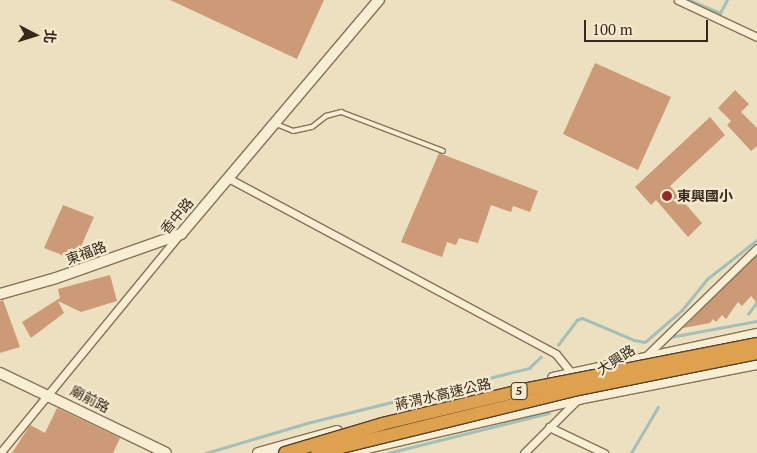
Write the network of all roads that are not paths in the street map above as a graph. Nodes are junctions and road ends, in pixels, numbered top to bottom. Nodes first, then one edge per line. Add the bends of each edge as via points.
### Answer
1 (379, 0) edge
2 (678, 0) edge
3 (757, 36) edge
4 (274, 123) junction
5 (443, 151) dead end
6 (228, 178) junction
7 (180, 234) junction
8 (757, 248) edge
9 (0, 294) edge
10 (757, 334) edge
11 (719, 342) junction
12 (757, 344) edge
13 (757, 353) edge
14 (644, 357) junction
15 (757, 364) edge
16 (724, 370) junction
17 (0, 373) edge
18 (572, 374) junction
19 (494, 392) junction
20 (49, 394) junction
21 (579, 399) junction
22 (498, 418) junction
23 (549, 427) junction
24 (0, 453) edge
25 (166, 453) edge
26 (258, 453) edge
27 (285, 453) edge
28 (317, 453) edge
29 (346, 453) edge
30 (524, 453) edge
31 (604, 453) edge

1 - 4 main road, 香中路
2 - 3 street
4 - 5 lane via 293,131 312,127 326,116 341,112
4 - 6 main road, 香中路
6 - 7 main road, 香中路
6 - 18 street via 556,354
7 - 9 main road, 東福路 via 56,278
7 - 20 street, 香中路
8 - 14 street, 大興路
10 - 11 main road
11 - 14 main road
11 - 16 main road via 732,354
12 - 27 highway, 蔣渭水高速公路 / 5, bridge via 528,389 382,424
13 - 28 highway, 蔣渭水高速公路 / 5, bridge via 569,391
14 - 18 main road
14 - 21 street, 大興路
15 - 16 main road
16 - 21 main road
17 - 20 main road, 廟前路
18 - 19 main road
19 - 22 main road via 485,407
19 - 26 main road
20 - 24 street, 香中路
20 - 25 main road, 廟前路
21 - 22 main road
21 - 23 street, 大興路
22 - 29 main road
23 - 30 street, 大興路
23 - 31 street

